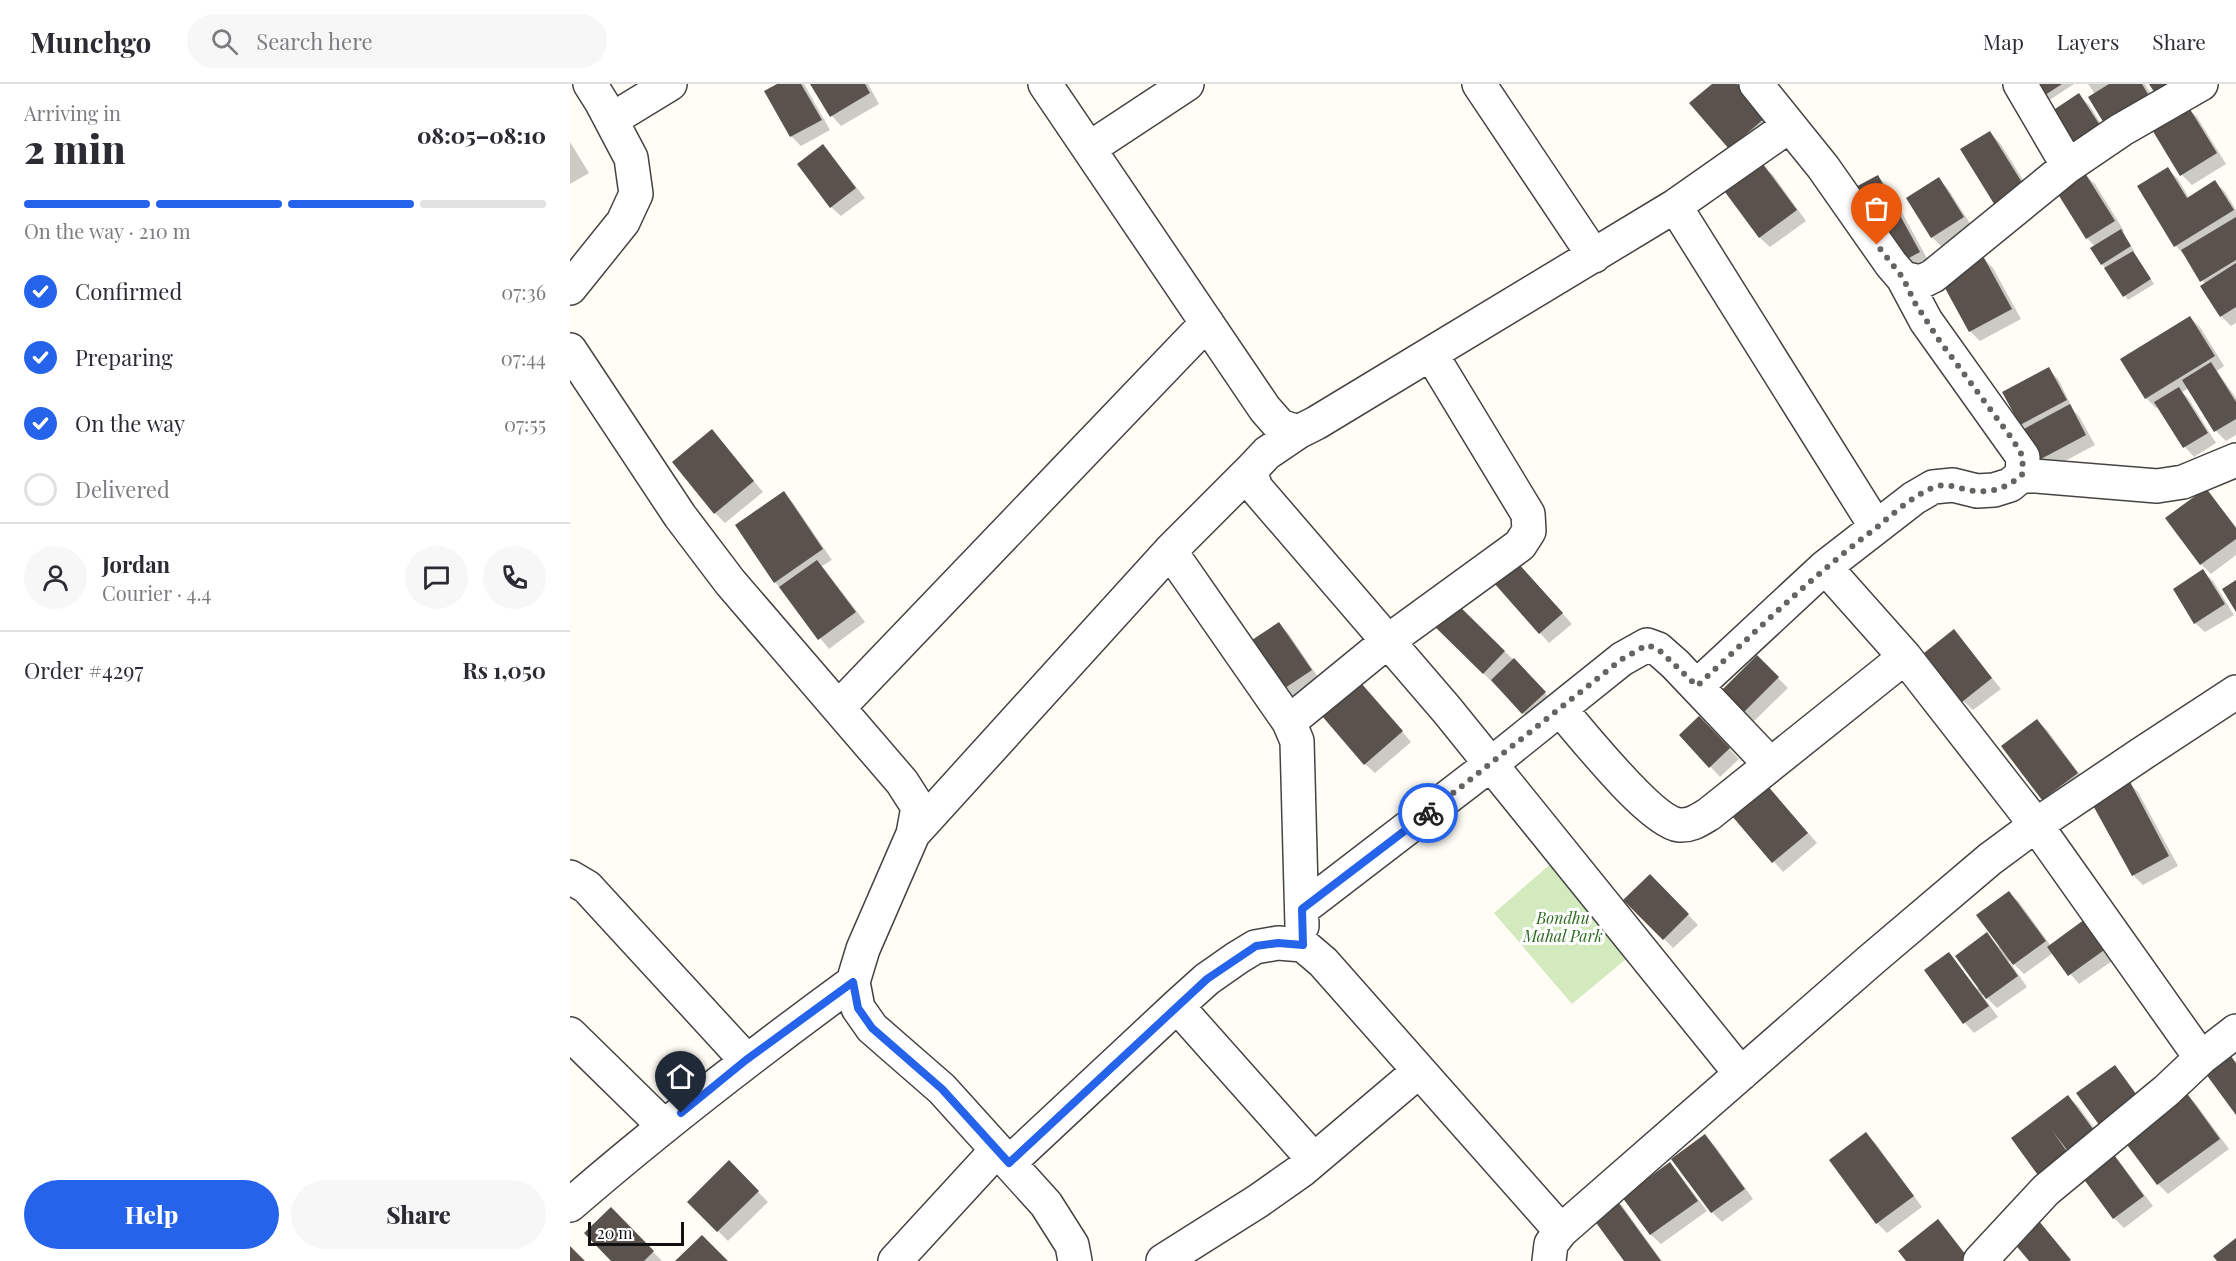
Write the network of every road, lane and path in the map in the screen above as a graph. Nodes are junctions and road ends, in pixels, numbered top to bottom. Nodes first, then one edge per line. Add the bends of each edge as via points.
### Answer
1 (590, 84) edge
2 (670, 84) edge
3 (1046, 84) edge
4 (1187, 84) edge
5 (1479, 84) edge
6 (1756, 84) edge
7 (2020, 84) edge
8 (2201, 84) edge
9 (611, 120) junction
10 (1789, 126) junction
11 (1090, 148) junction
12 (2068, 166) junction
13 (1675, 207) junction
14 (1594, 256) junction
15 (1903, 278) junction
16 (570, 288) edge
17 (1207, 323) junction
18 (570, 350) edge
19 (1431, 354) junction
20 (1298, 432) junction
21 (2236, 459) edge
22 (1251, 471) junction
23 (2022, 475) junction
24 (1876, 527) junction
25 (1170, 551) junction
26 (1825, 567) junction
27 (1388, 641) junction
28 (1905, 657) junction
29 (1697, 686) junction
30 (2236, 693) edge
31 (839, 707) junction
32 (1560, 709) junction
33 (1289, 722) junction
34 (1491, 764) junction
35 (1770, 764) junction
36 (2036, 825) junction
37 (913, 834) junction
38 (570, 877) edge
39 (1302, 909) junction
40 (1303, 945) junction
41 (853, 982) junction
42 (1177, 1006) junction
43 (2236, 1031) edge
44 (570, 1034) edge
45 (2201, 1058) junction
46 (746, 1060) junction
47 (1419, 1071) junction
48 (1741, 1074) junction
49 (664, 1126) junction
50 (1003, 1157) junction
51 (1314, 1160) junction
52 (570, 1205) edge
53 (1561, 1231) junction
54 (895, 1261) edge
55 (1075, 1261) edge
56 (1163, 1261) edge
57 (1549, 1261) edge
58 (1980, 1261) edge

1 - 9 street
2 - 9 street
3 - 11 street
4 - 11 street
5 - 14 street
6 - 10 street
7 - 12 street
8 - 12 street
9 - 16 street via 631,158 636,194 623,222
10 - 13 street
10 - 15 street
11 - 17 street
12 - 15 street via 1933,276 1921,282
13 - 14 street
13 - 24 street
14 - 19 street
15 - 23 street via 1926,321 2023,457
17 - 20 street via 1265,409 1280,426
17 - 31 street
18 - 31 street via 680,516 730,582
19 - 20 street
19 - 27 street via 1528,514 1529,531 1520,545
20 - 22 street via 1267,453
21 - 23 street via 2183,482 2157,486
22 - 25 street
22 - 27 street via 1256,488
23 - 24 street via 2010,485 1994,490 1933,487
24 - 26 street
25 - 33 street
25 - 37 street
26 - 28 street
26 - 29 street
27 - 33 street
27 - 34 street
28 - 35 street
28 - 36 street
29 - 32 street via 1658,649 1647,645 1622,659
29 - 35 street
30 - 36 street
31 - 37 street via 918,807
32 - 34 street
32 - 35 street via 1647,807 1679,825 1694,823 1708,814
33 - 39 street via 1297,741
34 - 39 street
34 - 48 street
36 - 45 street
36 - 48 street via 1982,866
37 - 41 street via 863,949
38 - 46 street via 587,887
39 - 40 street
40 - 42 street via 1256,946 1207,979
40 - 47 street via 1323,962
41 - 46 street
41 - 50 street via 858,1008 872,1028 942,1089
42 - 50 street
42 - 51 street
43 - 45 street
44 - 49 street
45 - 58 street via 2046,1191
46 - 49 street
47 - 51 street
47 - 53 street
48 - 53 street
49 - 52 street
50 - 54 street
50 - 55 street via 1046,1204 1072,1245
51 - 56 street
53 - 57 street via 1551,1244

